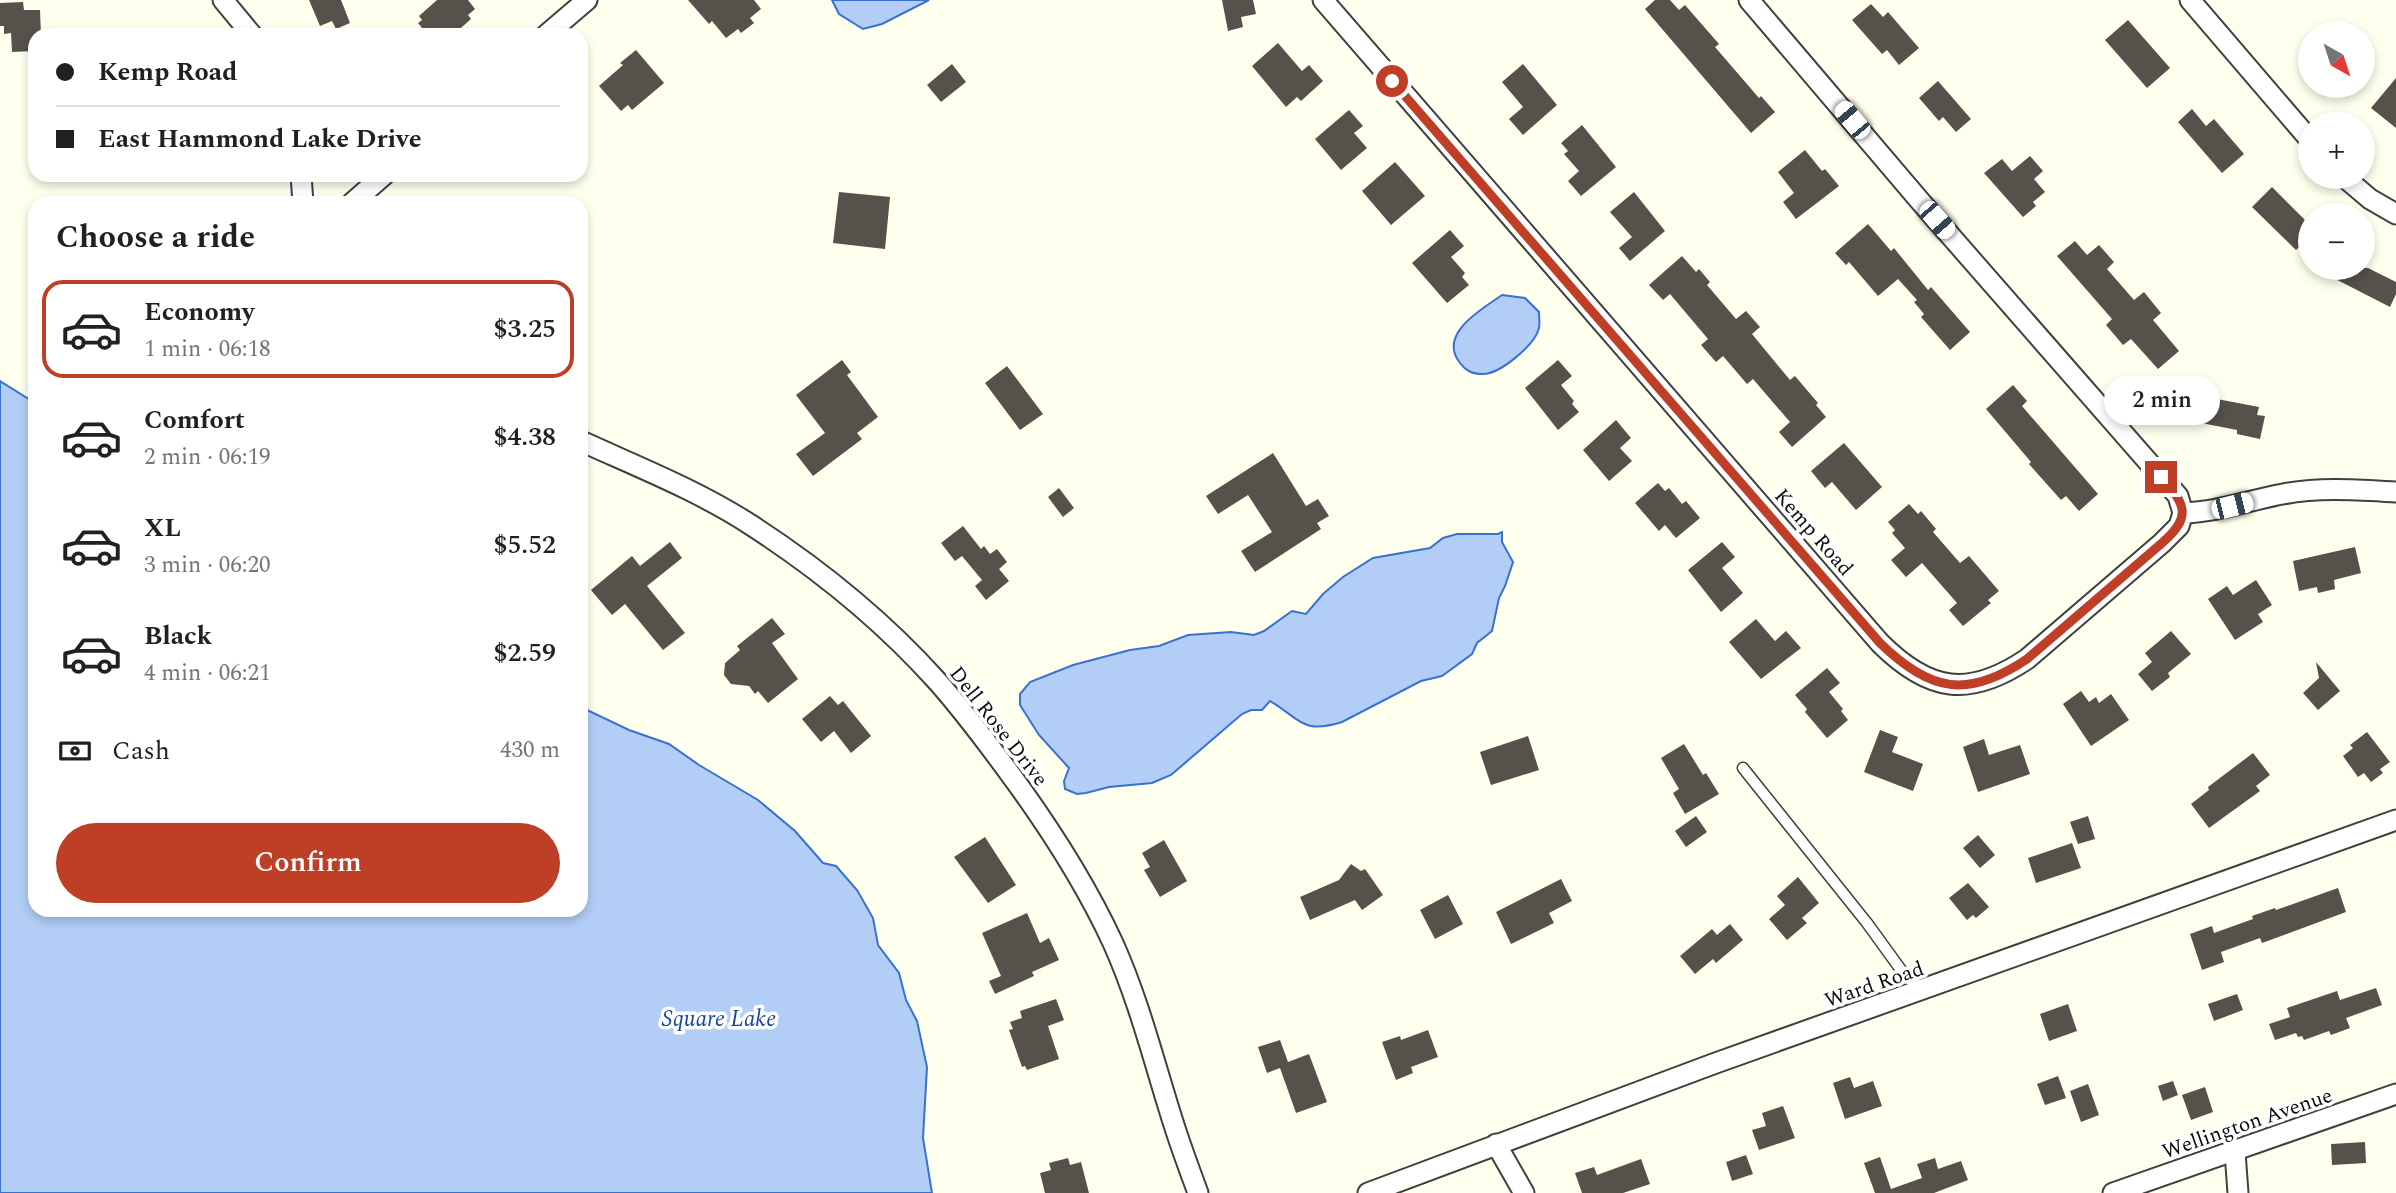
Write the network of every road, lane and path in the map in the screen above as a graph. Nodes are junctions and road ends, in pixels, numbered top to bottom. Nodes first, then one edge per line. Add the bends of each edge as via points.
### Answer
1 (223, 0) edge
2 (587, 0) edge
3 (1323, 0) edge
4 (1749, 0) edge
5 (2190, 0) edge
6 (246, 28) edge
7 (554, 28) edge
8 (2298, 126) edge
9 (376, 182) edge
10 (2358, 189) edge
11 (360, 196) edge
12 (2396, 214) edge
13 (588, 444) edge
14 (2396, 492) edge
15 (2183, 513) junction
16 (1742, 768) dead end
17 (2396, 820) edge
18 (1924, 991) junction
19 (2396, 1094) edge
20 (1496, 1144) junction
21 (2235, 1152) junction
22 (1198, 1193) edge
23 (1368, 1193) edge
24 (1524, 1193) edge
25 (2113, 1193) edge
26 (2238, 1193) edge

1 - 6 street
2 - 7 street
3 - 15 street, Kemp Road via 1880,643 1917,674 1962,684 2004,675 2162,543 2179,526
4 - 15 street via 2178,496
5 - 8 street
9 - 11 street
10 - 12 street
13 - 22 street, Dell Rose Drive via 703,497 749,524 842,591 937,681 1036,811 1099,915 1145,1028
14 - 15 street via 2286,493
16 - 18 lane via 1904,974
17 - 18 street, Ward Road
18 - 20 street, Ward Road
19 - 21 street, Wellington Avenue
20 - 23 street, Ward Road
20 - 24 street
21 - 25 street, Wellington Avenue
21 - 26 street

